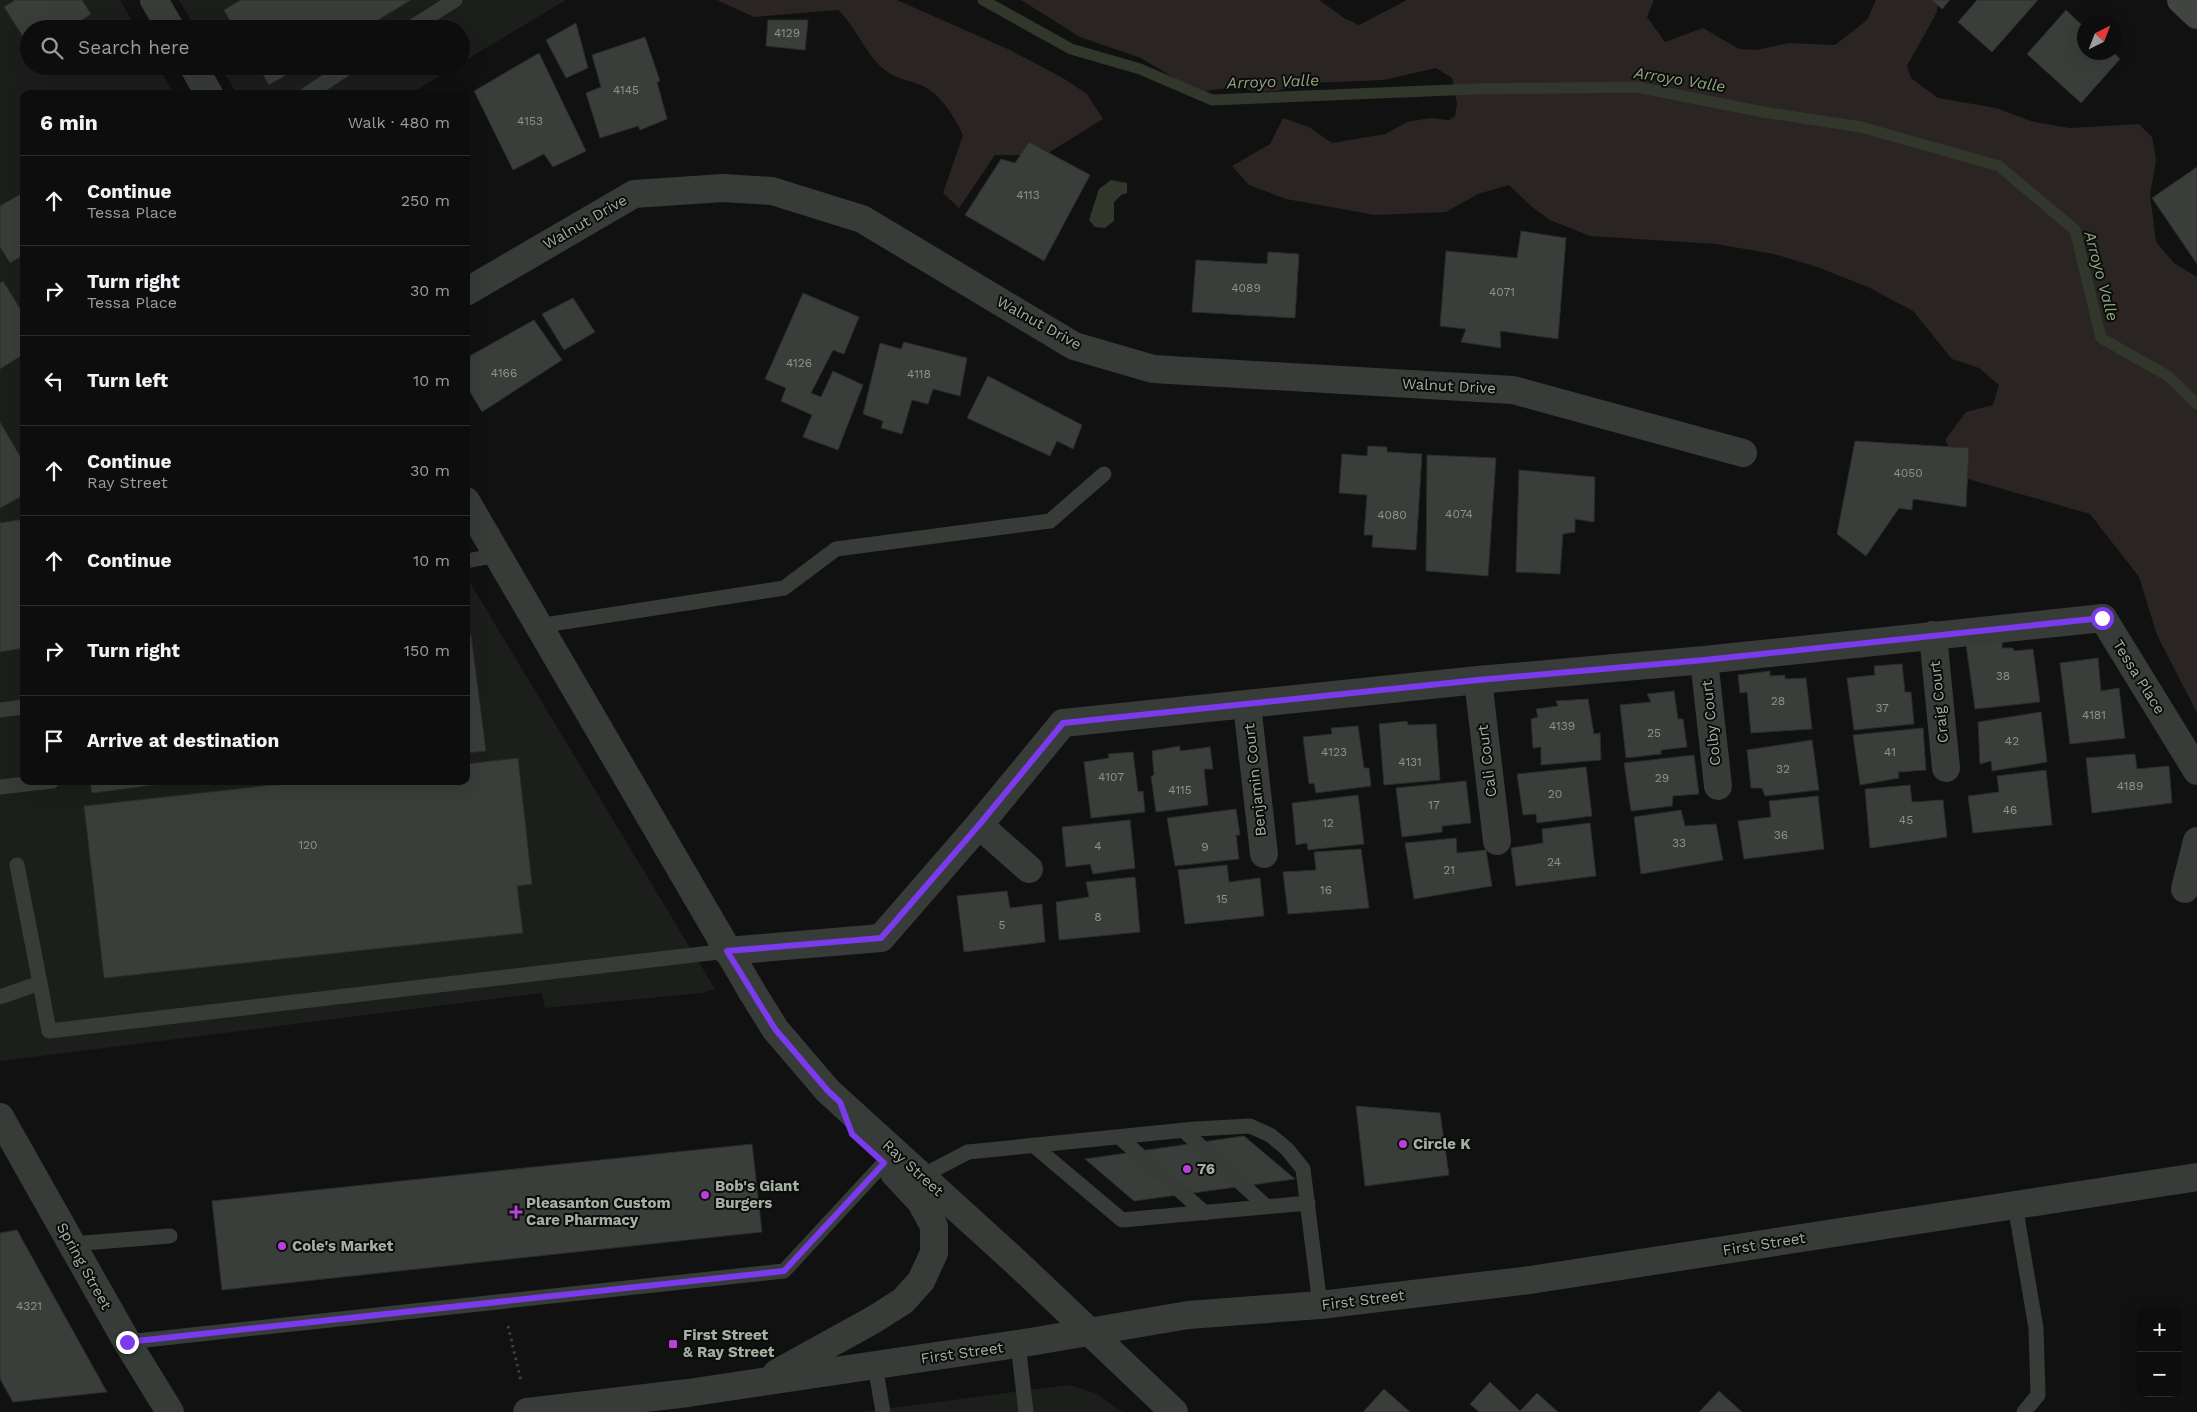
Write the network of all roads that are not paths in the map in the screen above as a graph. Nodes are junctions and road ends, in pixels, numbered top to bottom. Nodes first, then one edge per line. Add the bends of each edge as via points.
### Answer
1 (154, 0) edge
2 (455, 0) edge
3 (2180, 0) edge
4 (2197, 15) edge
5 (166, 20) edge
6 (423, 20) edge
7 (198, 75) edge
8 (336, 75) edge
9 (207, 90) edge
10 (313, 90) edge
11 (470, 290) edge
12 (1743, 454) dead end
13 (1104, 474) dead end
14 (470, 508) edge
15 (498, 555) junction
16 (470, 561) edge
17 (538, 626) junction
18 (1933, 635) junction
19 (1704, 660) junction
20 (1478, 680) junction
21 (1247, 705) junction
22 (20, 708) edge
23 (0, 710) edge
24 (1946, 768) dead end
25 (2197, 771) edge
26 (20, 785) edge
27 (1718, 786) dead end
28 (0, 787) edge
29 (979, 825) junction
30 (1497, 841) dead end
31 (2197, 841) edge
32 (1264, 854) dead end
33 (17, 865) dead end
34 (1029, 869) dead end
35 (2185, 889) dead end
36 (727, 951) junction
37 (40, 983) junction
38 (0, 997) edge
39 (840, 1102) junction
40 (1, 1122) edge
41 (1184, 1131) junction
42 (1119, 1136) junction
43 (1033, 1145) junction
44 (884, 1163) junction
45 (922, 1176) junction
46 (2197, 1177) edge
47 (1308, 1203) junction
48 (2015, 1205) junction
49 (1267, 1207) junction
50 (1205, 1212) junction
51 (170, 1236) dead end
52 (72, 1244) junction
53 (1320, 1305) junction
54 (1090, 1333) junction
55 (127, 1342) junction
56 (1018, 1344) junction
57 (875, 1365) junction
58 (763, 1382) junction
59 (170, 1412) edge
60 (528, 1412) edge
61 (883, 1412) edge
62 (1026, 1412) edge
63 (1174, 1412) edge
64 (2024, 1412) edge

1 - 5 street
2 - 6 lane
3 - 4 main road
7 - 9 street
8 - 10 lane
11 - 12 street, Walnut Drive via 634,194 723,188 772,191 862,219 1074,346 1153,369 1513,390
13 - 17 lane via 1050,521 836,549 784,588
14 - 15 street, Ray Street
15 - 16 lane
15 - 17 street, Ray Street
17 - 36 street, Ray Street
18 - 19 street, Tessa Place
18 - 24 street, Craig Court
18 - 25 street, Tessa Place via 2102,618
19 - 20 street, Tessa Place
19 - 27 street, Colby Court
20 - 21 street, Tessa Place
20 - 30 street, Cali Court
21 - 29 street, Tessa Place via 1063,723
21 - 32 street, Benjamin Court
22 - 23 lane
26 - 28 lane
29 - 34 street
29 - 36 street, Tessa Place via 881,938
31 - 35 street
33 - 37 lane
36 - 37 lane via 49,1031
36 - 39 street, Ray Street via 775,1029
37 - 38 lane
39 - 44 street via 852,1134
39 - 45 street, Ray Street
40 - 52 street, Spring Street
41 - 42 lane
41 - 47 lane via 1250,1126 1270,1136 1287,1149 1303,1169
41 - 49 lane
42 - 43 lane
42 - 50 lane
43 - 45 lane via 968,1152
43 - 50 lane via 1122,1220
44 - 55 lane via 784,1271
44 - 58 street via 921,1202 934,1226 934,1254 921,1282 903,1301
45 - 54 street, Ray Street
46 - 48 street, First Street
47 - 49 lane
47 - 53 lane
48 - 53 street, First Street via 1530,1280
48 - 64 lane via 2036,1328 2038,1395
49 - 50 lane
51 - 52 lane
52 - 55 street, Spring Street
53 - 54 street, First Street via 1188,1314
54 - 56 street, First Street
54 - 63 street, Ray Street
55 - 59 street, Spring Street
56 - 57 street, First Street
56 - 62 lane
57 - 58 street, First Street
57 - 61 lane
58 - 60 street, First Street

